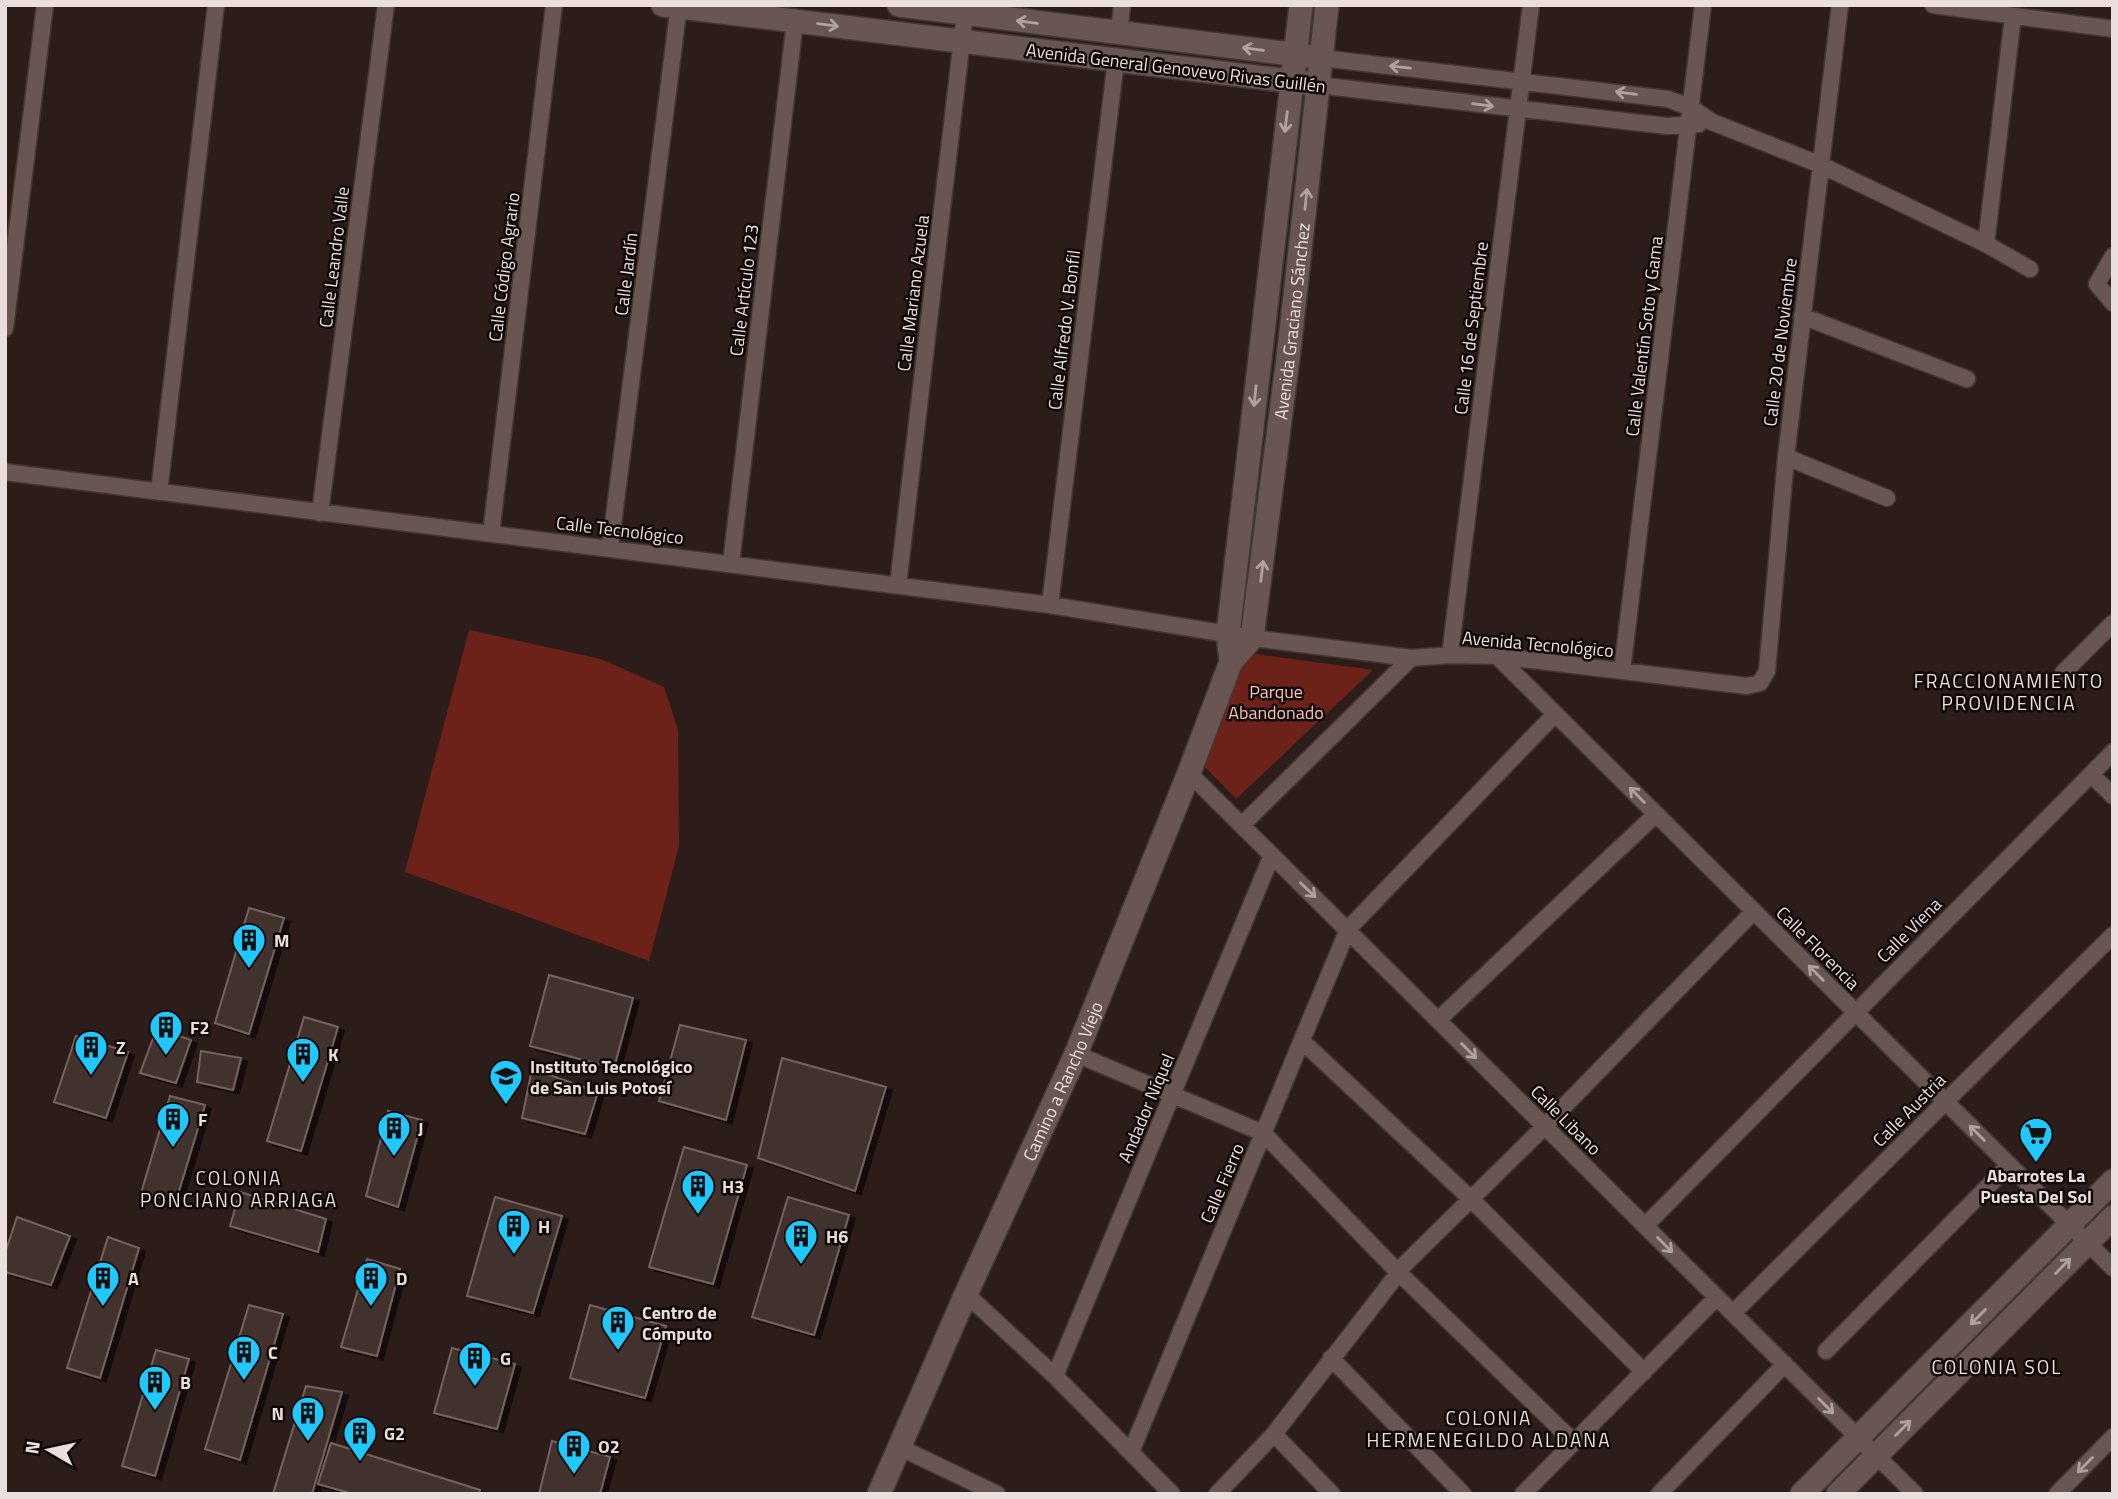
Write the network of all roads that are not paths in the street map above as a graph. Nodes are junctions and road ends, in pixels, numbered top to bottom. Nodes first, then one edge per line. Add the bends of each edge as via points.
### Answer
1 (46, 5) edge
2 (216, 5) edge
3 (386, 5) edge
4 (554, 5) edge
5 (899, 5) edge
6 (1122, 5) edge
7 (1300, 5) edge
8 (1327, 5) edge
9 (1531, 5) edge
10 (1703, 5) edge
11 (1840, 5) edge
12 (1933, 5) edge
13 (674, 6) edge
14 (966, 10) edge
15 (2013, 16) junction
16 (795, 21) junction
17 (2113, 29) edge
18 (1119, 33) junction
19 (962, 42) junction
20 (1294, 55) junction
21 (1321, 58) junction
22 (1116, 60) junction
23 (1521, 80) junction
24 (1291, 82) junction
25 (1318, 85) junction
26 (1692, 108) junction
27 (1517, 109) junction
28 (1712, 121) junction
29 (1690, 126) junction
30 (1821, 165) junction
31 (1986, 244) junction
32 (2113, 256) edge
33 (2030, 269) dead end
34 (2108, 299) edge
35 (1802, 316) junction
36 (5, 328) edge
37 (1260, 347) junction
38 (1289, 350) junction
39 (1967, 379) dead end
40 (1786, 457) junction
41 (5, 472) edge
42 (159, 492) junction
43 (1887, 498) dead end
44 (320, 513) junction
45 (491, 534) junction
46 (610, 548) junction
47 (731, 564) junction
48 (898, 585) junction
49 (1050, 605) junction
50 (2113, 623) edge
51 (1228, 634) junction
52 (1252, 638) junction
53 (1450, 655) junction
54 (1497, 656) junction
55 (1411, 658) junction
56 (1231, 662) junction
57 (1622, 671) junction
58 (2063, 673) dead end
59 (1760, 683) joint
60 (1555, 714) junction
61 (2113, 752) edge
62 (1189, 773) junction
63 (2091, 774) junction
64 (2113, 796) edge
65 (1656, 814) junction
66 (1242, 825) junction
67 (1272, 855) junction
68 (1754, 911) junction
69 (1348, 929) junction
70 (2113, 935) edge
71 (1855, 1012) junction
72 (1438, 1020) junction
73 (1302, 1041) junction
74 (1076, 1054) junction
75 (1173, 1094) junction
76 (1945, 1101) junction
77 (1545, 1126) junction
78 (1264, 1133) junction
79 (2009, 1165) junction
80 (2113, 1181) edge
81 (1471, 1199) junction
82 (2113, 1217) edge
83 (2070, 1225) junction
84 (1645, 1226) junction
85 (2087, 1242) junction
86 (2113, 1268) edge
87 (1398, 1272) junction
88 (966, 1294) junction
89 (1717, 1297) junction
90 (1733, 1313) junction
91 (1826, 1351) dead end
92 (1331, 1357) junction
93 (1784, 1364) junction
94 (1644, 1372) junction
95 (1055, 1376) junction
96 (1274, 1434) junction
97 (2113, 1437) edge
98 (1858, 1438) junction
99 (1574, 1442) junction
100 (899, 1447) junction
101 (1131, 1452) junction
102 (1876, 1455) junction
103 (879, 1494) edge
104 (997, 1494) edge
105 (1172, 1494) edge
106 (1217, 1494) edge
107 (1332, 1494) edge
108 (1463, 1494) edge
109 (1523, 1494) edge
110 (1659, 1494) edge
111 (1802, 1494) edge
112 (1838, 1494) edge
113 (1915, 1494) edge
114 (2057, 1494) edge

1 - 36 street
2 - 42 street
3 - 44 street, Calle Leandro Valle
4 - 45 street, Calle Código Agrario
5 - 14 street, Avenida General Genovevo Rivas Guillén
6 - 18 street
7 - 20 street, Avenida Graciano Sánchez
8 - 21 street, Avenida Graciano Sánchez
9 - 23 street, Calle 16 de Septiembre
10 - 26 street, Calle Valentín Soto y Gama
11 - 30 street, Calle 20 de Noviembre
12 - 15 street
13 - 16 street, Avenida General Genovevo Rivas Guillén
13 - 46 street, Calle Jardín
18 -> 14 street, Avenida General Genovevo Rivas Guillén
14 - 19 street, Calle Mariano Azuela
15 - 17 street
15 - 31 street
16 -> 19 street, Avenida General Genovevo Rivas Guillén
16 - 47 street, Calle Artículo 123
20 -> 18 street, Avenida General Genovevo Rivas Guillén
19 - 22 street, Avenida General Genovevo Rivas Guillén
19 - 48 street, Calle Mariano Azuela
20 - 21 street, Avenida General Genovevo Rivas Guillén
20 - 24 street, Avenida Graciano Sánchez
23 -> 21 street, Avenida General Genovevo Rivas Guillén
21 - 25 street, Avenida Graciano Sánchez
22 - 24 street, Avenida General Genovevo Rivas Guillén
22 - 49 street, Calle Alfredo V. Bonfil
26 -> 23 street, Avenida General Genovevo Rivas Guillén via 1668,99
23 - 27 street, Calle 16 de Septiembre
24 - 25 street, Avenida General Genovevo Rivas Guillén
24 -> 37 street, Avenida Graciano Sánchez
25 -> 27 street, Avenida General Genovevo Rivas Guillén
38 -> 25 street, Avenida Graciano Sánchez
26 - 28 street, Avenida General Genovevo Rivas Guillén
26 - 29 street, Calle Valentín Soto y Gama
27 - 29 street, Avenida General Genovevo Rivas Guillén
27 - 53 street, Calle 16 de Septiembre
28 - 29 street, Avenida General Genovevo Rivas Guillén
28 - 30 street, Avenida General Genovevo Rivas Guillén
29 - 57 street, Calle Valentín Soto y Gama
30 - 31 street, Avenida General Genovevo Rivas Guillén
30 - 35 street, Calle 20 de Noviembre
31 - 33 street, Avenida General Genovevo Rivas Guillén
32 - 34 street via 2097,284
35 - 39 street
35 - 40 street, Calle 20 de Noviembre
37 - 38 street
37 -> 51 street, Avenida Graciano Sánchez
52 -> 38 street, Avenida Graciano Sánchez
40 - 43 street
40 - 59 street, Calle 20 de Noviembre via 1767,671
41 - 42 street, Calle Tecnológico
42 - 44 street, Calle Tecnológico
44 - 45 street, Calle Tecnológico
45 - 46 street, Calle Tecnológico
46 - 47 street, Calle Tecnológico
47 - 48 street, Calle Tecnológico
48 - 49 street, Calle Tecnológico
49 - 51 street, Calle Tecnológico
50 - 58 street
51 - 52 street, Avenida Tecnológico
51 - 56 street, Camino a Rancho Viejo
52 - 55 street, Avenida Tecnológico
52 - 56 street, Camino a Rancho Viejo
53 - 54 street, Avenida Tecnológico
53 - 55 street, Avenida Tecnológico
54 - 57 street, Avenida Tecnológico
54 - 60 street, Calle Florencia
55 - 66 street
56 - 62 street, Camino a Rancho Viejo
57 - 59 street, Avenida Tecnológico via 1747,686
65 -> 60 street, Calle Florencia
60 - 69 street
61 - 63 street, Calle Viena
62 - 66 street, Calle Libano
62 - 74 street, Camino a Rancho Viejo
63 - 64 street
63 - 71 street, Calle Viena
65 - 68 street, Calle Florencia
65 - 72 street
66 - 67 street, Calle Libano
67 -> 69 street, Calle Libano
67 - 75 street, Andador Níquel
71 -> 68 street, Calle Florencia
68 - 77 street
69 - 72 street, Calle Libano
69 - 73 street, Calle Fierro
70 - 76 street, Calle Austria
71 - 76 street, Calle Florencia
71 - 84 street, Calle Viena
72 -> 77 street, Calle Libano
73 - 78 street, Calle Fierro
73 - 81 street
74 - 75 street
74 - 88 street, Camino a Rancho Viejo
75 - 78 street
75 - 95 street, Andador Níquel
79 -> 76 street, Calle Florencia
76 - 90 street, Calle Austria
77 - 81 street
77 - 84 street, Calle Libano
78 - 87 street
78 - 101 street, Calle Fierro
79 - 83 street, Calle Florencia
79 - 91 street
80 - 83 street
81 - 87 street
81 - 94 street
82 - 85 street
83 - 85 street, Calle Florencia
83 -> 98 street
84 -> 89 street, Calle Libano
85 - 86 street, Calle Florencia
102 -> 85 street
87 - 92 street
87 - 99 street
88 - 95 street
88 - 100 street, Camino a Rancho Viejo
89 - 90 street, Calle Libano
89 - 94 street
90 - 93 street, Calle Libano
92 - 96 street
92 - 108 street
93 -> 98 street, Calle Libano
93 - 110 street
94 - 99 street
95 - 101 street
96 - 106 street
96 - 107 street
97 -> 114 street
98 - 102 street, Calle Libano
98 - 111 street
99 - 109 street
100 - 103 street, Camino a Rancho Viejo
100 - 104 street
101 - 105 street
102 - 112 street
102 - 113 street, Calle Libano

